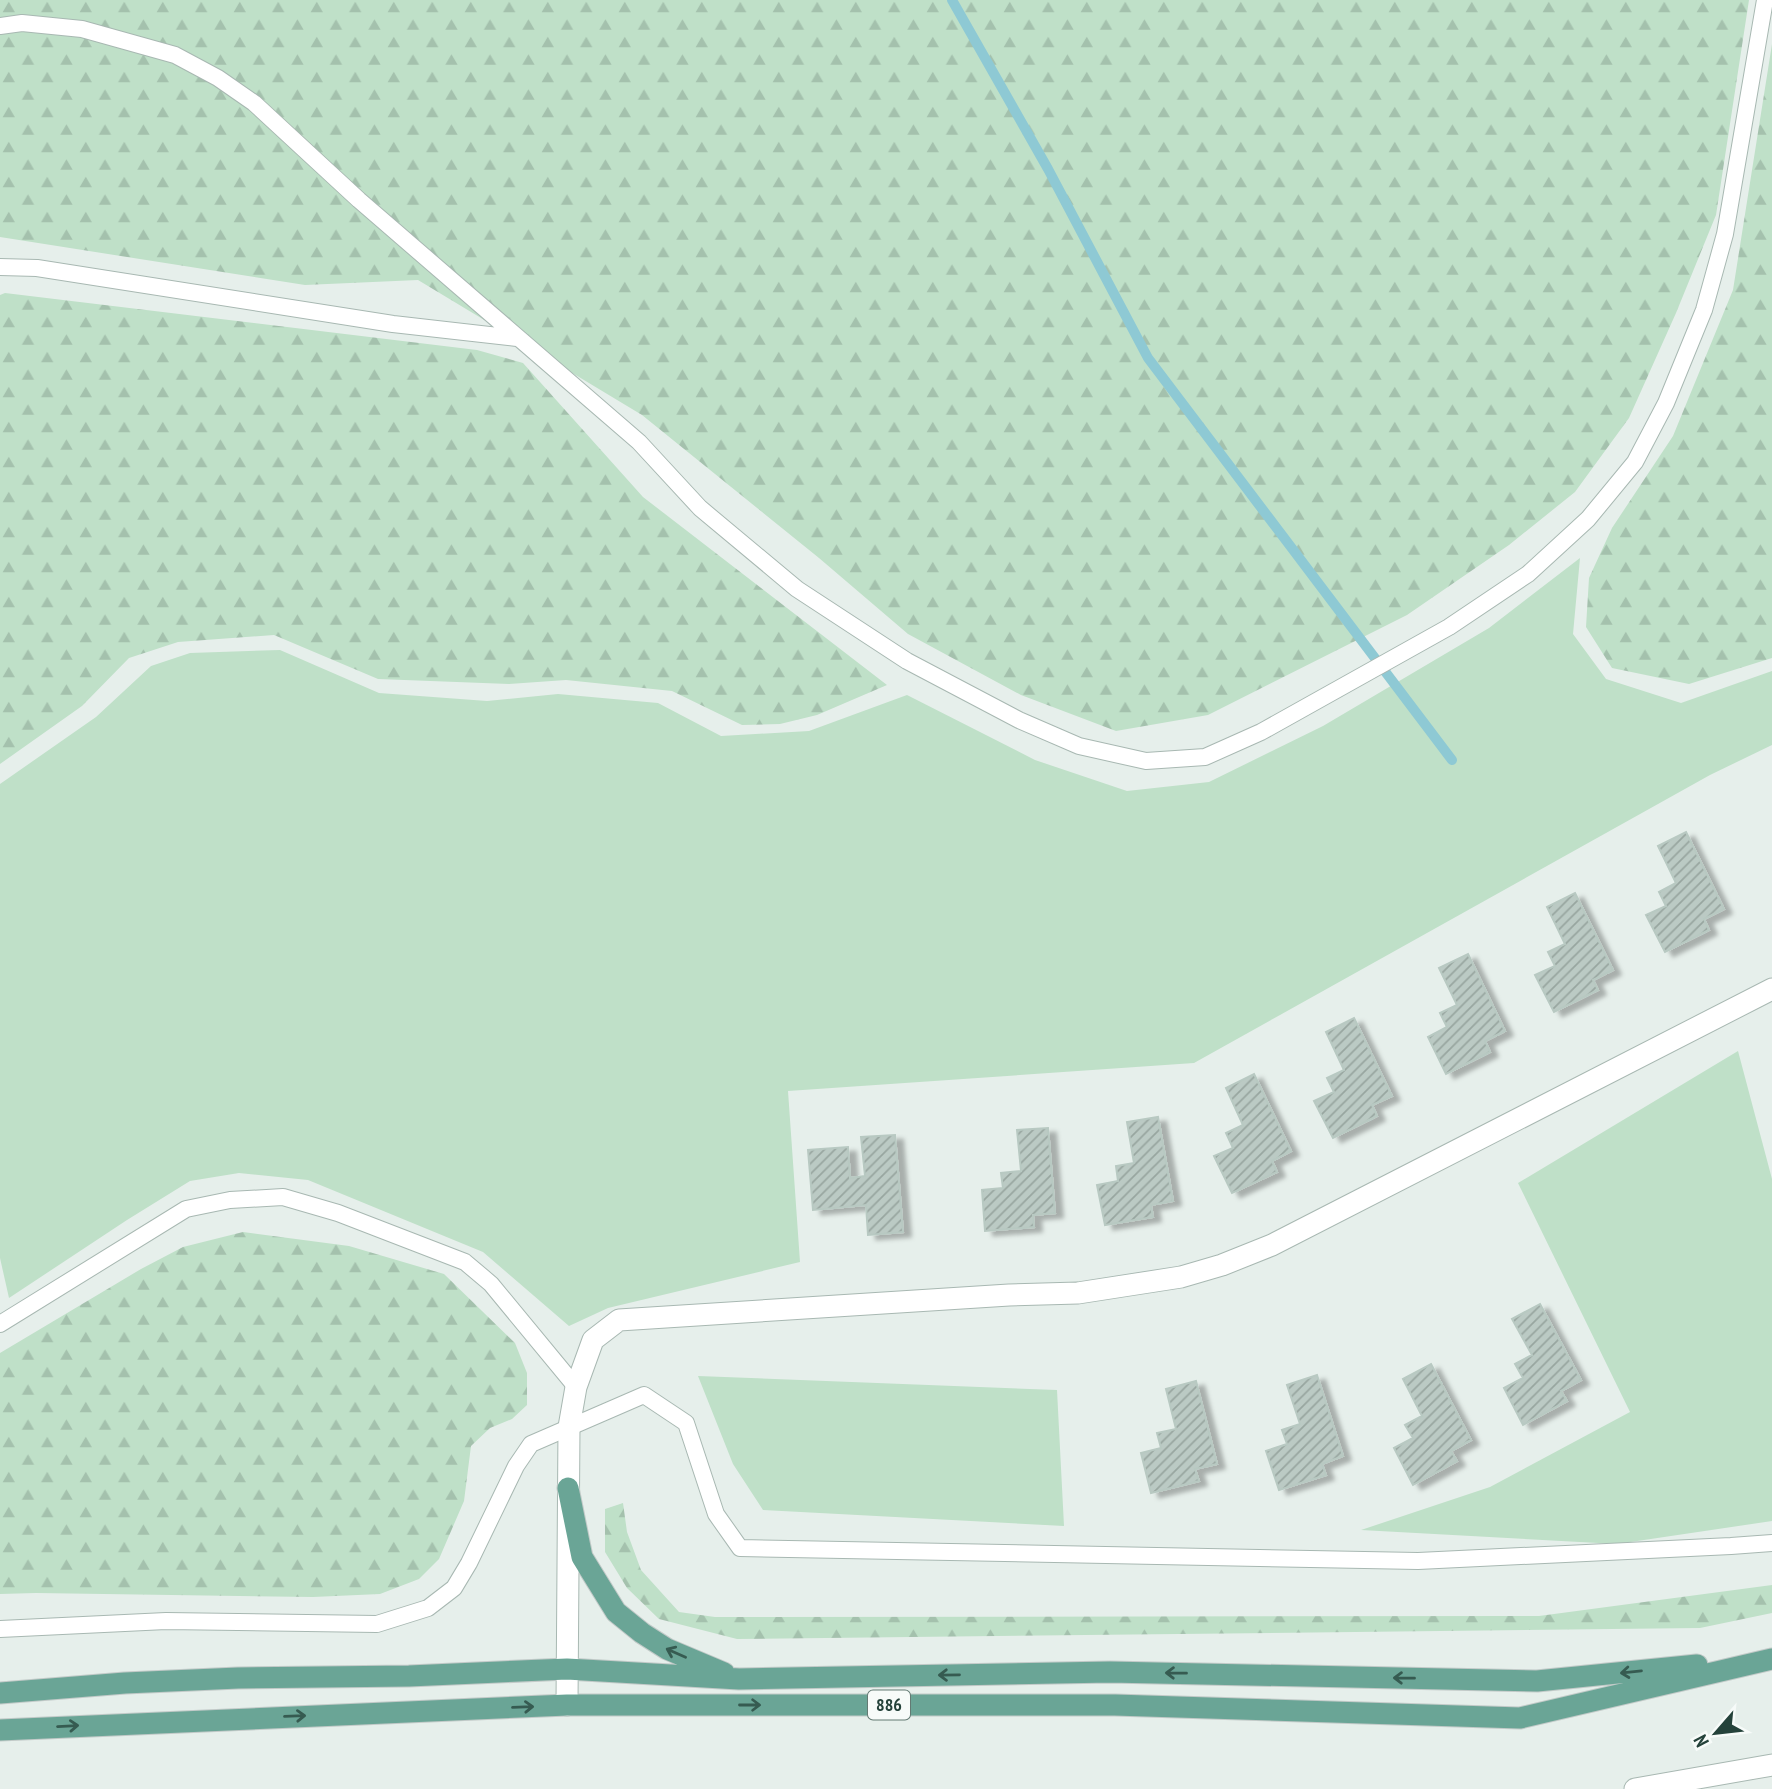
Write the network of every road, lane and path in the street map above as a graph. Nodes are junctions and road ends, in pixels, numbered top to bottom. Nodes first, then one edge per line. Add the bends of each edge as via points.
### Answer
1 (1765, 0) edge
2 (0, 26) edge
3 (0, 267) edge
4 (517, 338) junction
5 (1772, 989) edge
6 (0, 1324) edge
7 (576, 1387) junction
8 (569, 1427) junction
9 (568, 1488) junction
10 (1772, 1543) edge
11 (0, 1629) edge
12 (1772, 1658) edge
13 (567, 1669) junction
14 (739, 1679) junction
15 (0, 1693) edge
16 (567, 1705) junction
17 (0, 1730) edge
18 (1772, 1765) edge
19 (1635, 1789) edge

1 - 4 lane via 1725,234 1708,297 1666,403 1635,462 1588,519 1528,574 1437,633 1261,732 1205,757 1146,761 1079,746 907,662 797,589 700,508 639,442
2 - 4 lane via 22,23 82,29 175,55 218,78 254,103
3 - 4 lane via 37,268 393,324
5 - 7 street via 1272,1245 1222,1265 1181,1277 1078,1293 619,1320 593,1340
6 - 7 lane via 186,1209 230,1200 283,1197 465,1262 491,1284
7 - 8 street
8 - 9 street
8 - 10 lane via 644,1395 686,1423 716,1514 740,1548 1418,1561
8 - 11 lane via 531,1444 454,1588 428,1608 377,1623 166,1621
9 - 13 street
14 -> 9 main road via 667,1649 616,1612 582,1557
12 -> 14 main road, 886 via 1537,1681 1110,1672
16 -> 12 main road, 886 via 1115,1705 1520,1718
13 - 14 main road, 886
13 - 15 main road, 886 via 238,1678
13 - 16 street
17 -> 16 main road, 886
18 - 19 street

